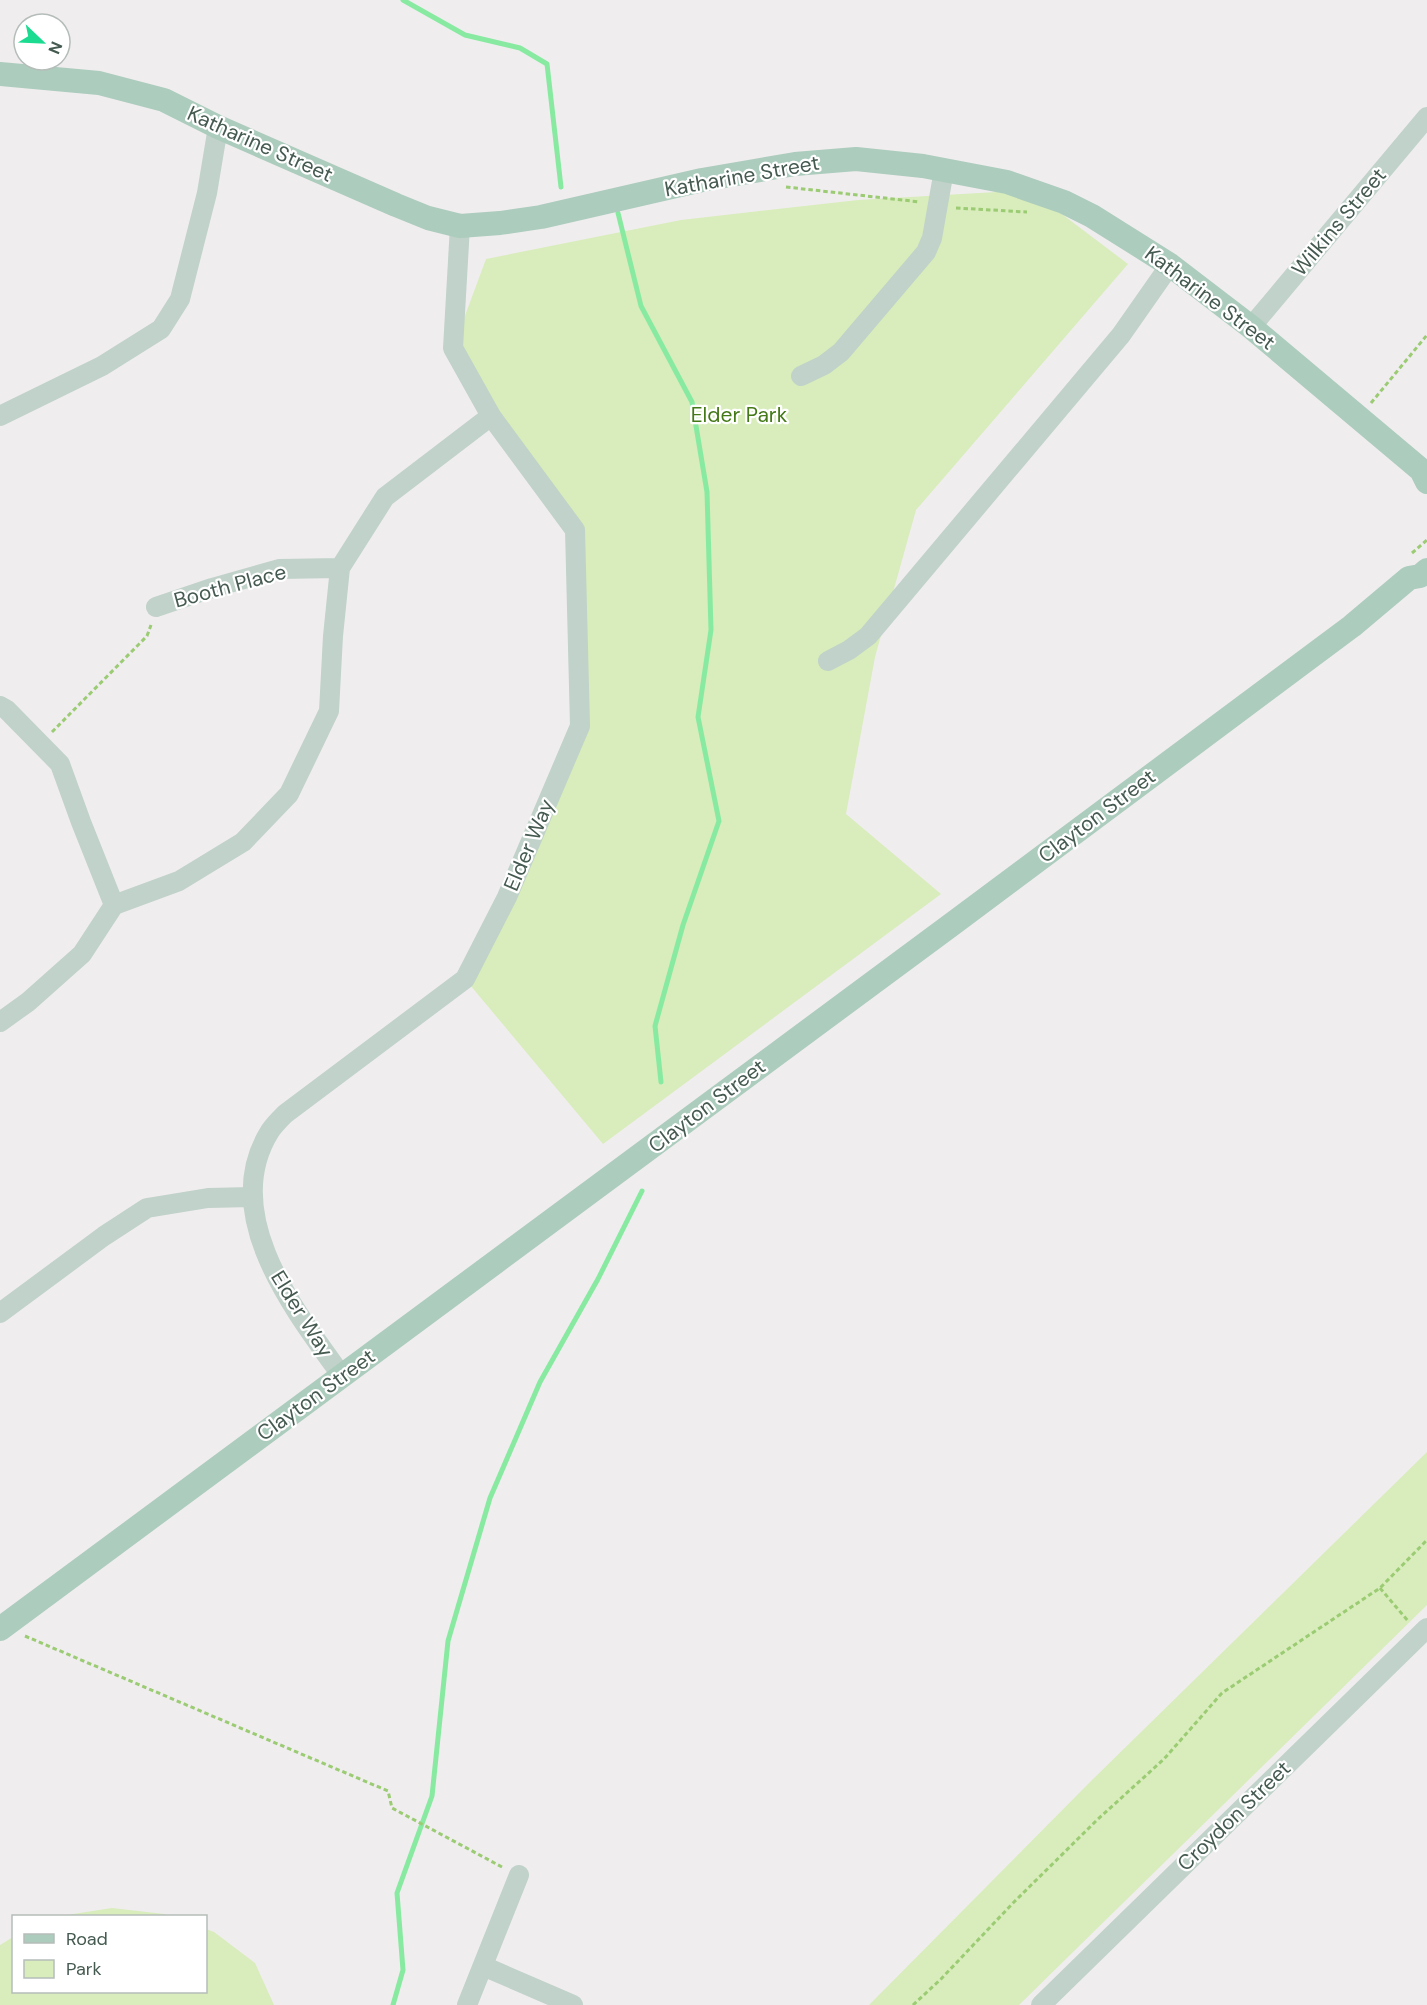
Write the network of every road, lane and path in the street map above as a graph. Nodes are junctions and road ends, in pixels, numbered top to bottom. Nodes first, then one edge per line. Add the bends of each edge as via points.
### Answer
1 (0, 74) edge
2 (1427, 117) edge
3 (218, 127) junction
4 (944, 170) junction
5 (785, 187) dead end
6 (923, 203) dead end
7 (948, 208) dead end
8 (1029, 213) dead end
9 (460, 226) junction
10 (1170, 265) junction
11 (1251, 327) junction
12 (1427, 334) edge
13 (801, 376) dead end
14 (1364, 398) dead end
15 (1370, 404) junction
16 (1376, 410) dead end
17 (0, 416) edge
18 (491, 416) junction
19 (1425, 474) edge
20 (1427, 553) edge
21 (340, 568) junction
22 (1418, 574) edge
23 (156, 607) joint
24 (828, 660) dead end
25 (0, 706) edge
26 (40, 744) junction
27 (114, 905) junction
28 (0, 1022) edge
29 (252, 1197) junction
30 (0, 1313) edge
31 (342, 1376) junction
32 (1427, 1540) edge
33 (1380, 1588) junction
34 (9, 1631) edge
35 (1423, 1631) edge
36 (519, 1875) joint
37 (483, 1966) junction
38 (467, 2005) edge
39 (573, 2005) edge
40 (913, 2005) edge
41 (1041, 2005) edge

1 - 3 main road, Katharine Street via 99,82 164,100
2 - 11 street, Wilkins Street
3 - 9 main road, Katharine Street via 428,218
3 - 17 street via 207,193 180,299 161,328 102,366
4 - 9 main road, Katharine Street via 856,159 795,164 702,180 541,217
4 - 10 main road, Katharine Street via 1007,182 1064,202
4 - 13 street via 926,252 841,352
5 - 6 path
7 - 8 path
9 - 18 street, Elder Way via 453,348
10 - 11 main road, Katharine Street
10 - 24 street via 1121,335 868,636
11 - 19 main road, Katharine Street
12 - 15 path
14 - 15 path
15 - 16 path
18 - 21 street via 385,497
18 - 29 street, Elder Way via 575,530 580,726 507,897 465,979 285,1114 263,1146
20 - 22 main road, Clayton Street via 1414,565
21 - 23 street, Booth Place via 279,569
21 - 27 street via 329,711 289,794 243,842 179,881
22 - 31 main road, Clayton Street
23 - 26 path via 147,636
25 - 26 street
26 - 27 street via 60,764
27 - 28 street via 82,954
29 - 30 street via 208,1198 147,1208
29 - 31 street, Elder Way via 259,1232 280,1287
31 - 34 main road, Clayton Street
32 - 33 path
33 - 35 path
33 - 40 path via 1222,1693 1164,1759 1097,1820
34 - 36 path via 388,1791 392,1808
35 - 41 street, Croydon Street
36 - 37 street
37 - 38 street
37 - 39 street

